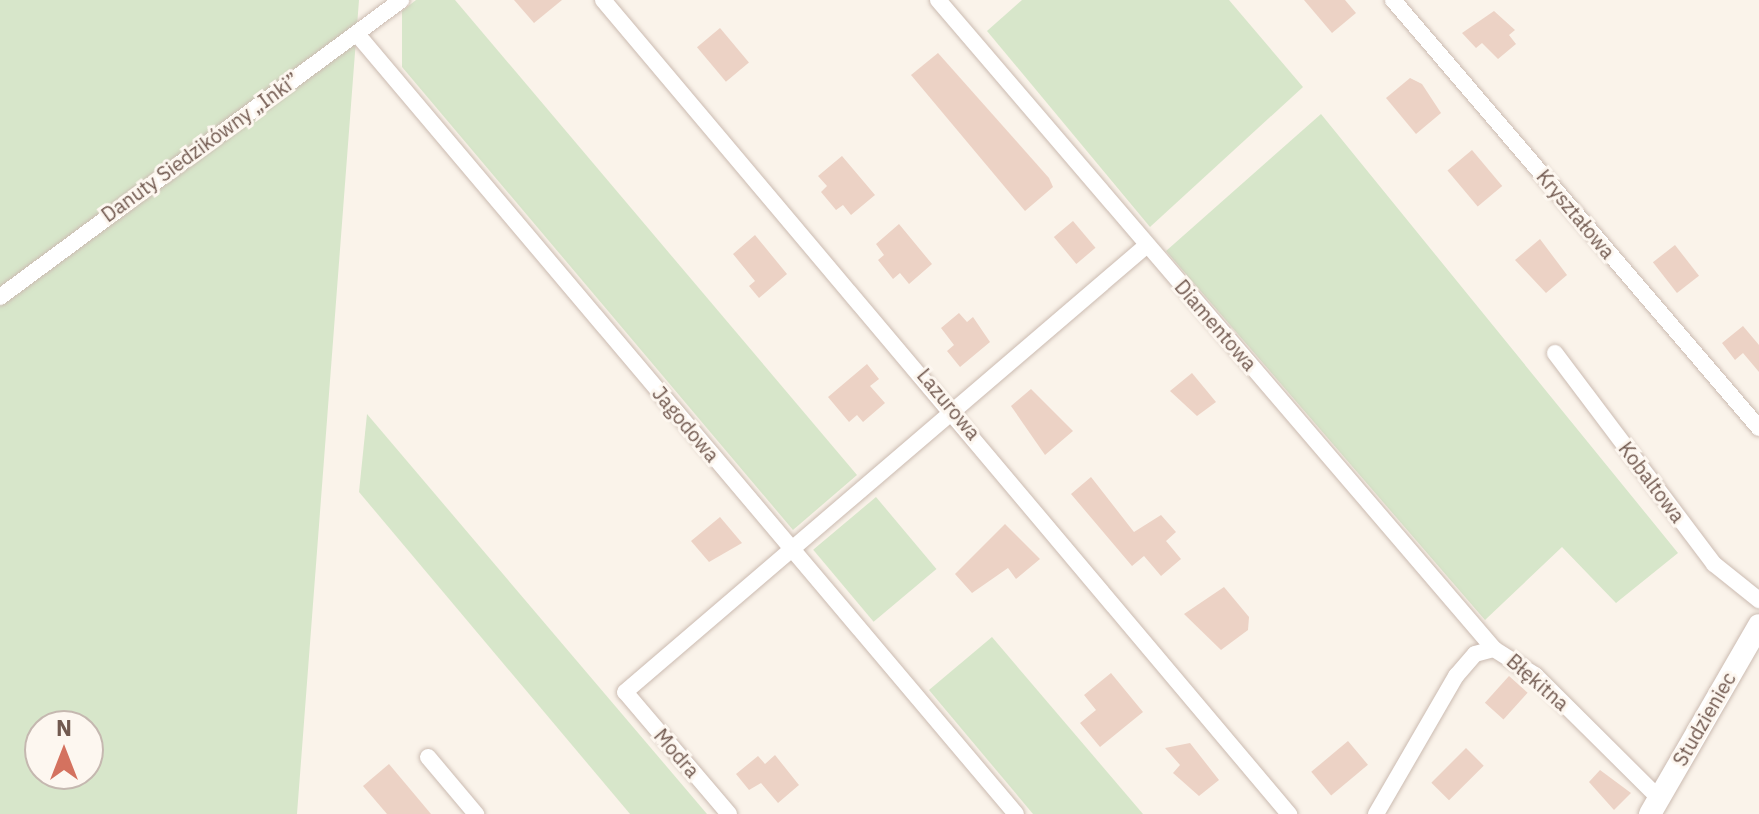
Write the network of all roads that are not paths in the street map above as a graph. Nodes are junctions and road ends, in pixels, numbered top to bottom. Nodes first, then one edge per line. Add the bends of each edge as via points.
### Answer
1 (401, 0) edge
2 (603, 0) edge
3 (938, 0) edge
4 (1393, 0) edge
5 (357, 34) junction
6 (1147, 245) junction
7 (0, 297) edge
8 (1555, 353) dead end
9 (956, 412) junction
10 (1759, 428) edge
11 (792, 549) junction
12 (1759, 600) edge
13 (1759, 625) edge
14 (1494, 649) junction
15 (428, 757) dead end
16 (1655, 806) edge
17 (476, 814) edge
18 (729, 814) edge
19 (1016, 814) edge
20 (1289, 814) edge
21 (1376, 814) edge

1 - 5 street, Danuty Siedzikówny „Inki”
2 - 9 street, Lazurowa
3 - 6 street, Diamentowa
4 - 10 street, Kryształowa
5 - 7 street, Danuty Siedzikówny „Inki”
5 - 11 street, Jagodowa
6 - 9 street
6 - 14 street, Diamentowa
8 - 12 street, Kobaltowa via 1714,564
9 - 11 street
9 - 20 street, Lazurowa
11 - 18 street, Modra via 625,692
11 - 19 street, Jagodowa
13 - 16 street, Studzieniec
14 - 16 street, Błękitna via 1535,675
14 - 21 street, Błękitna via 1475,654 1456,676
15 - 17 street

